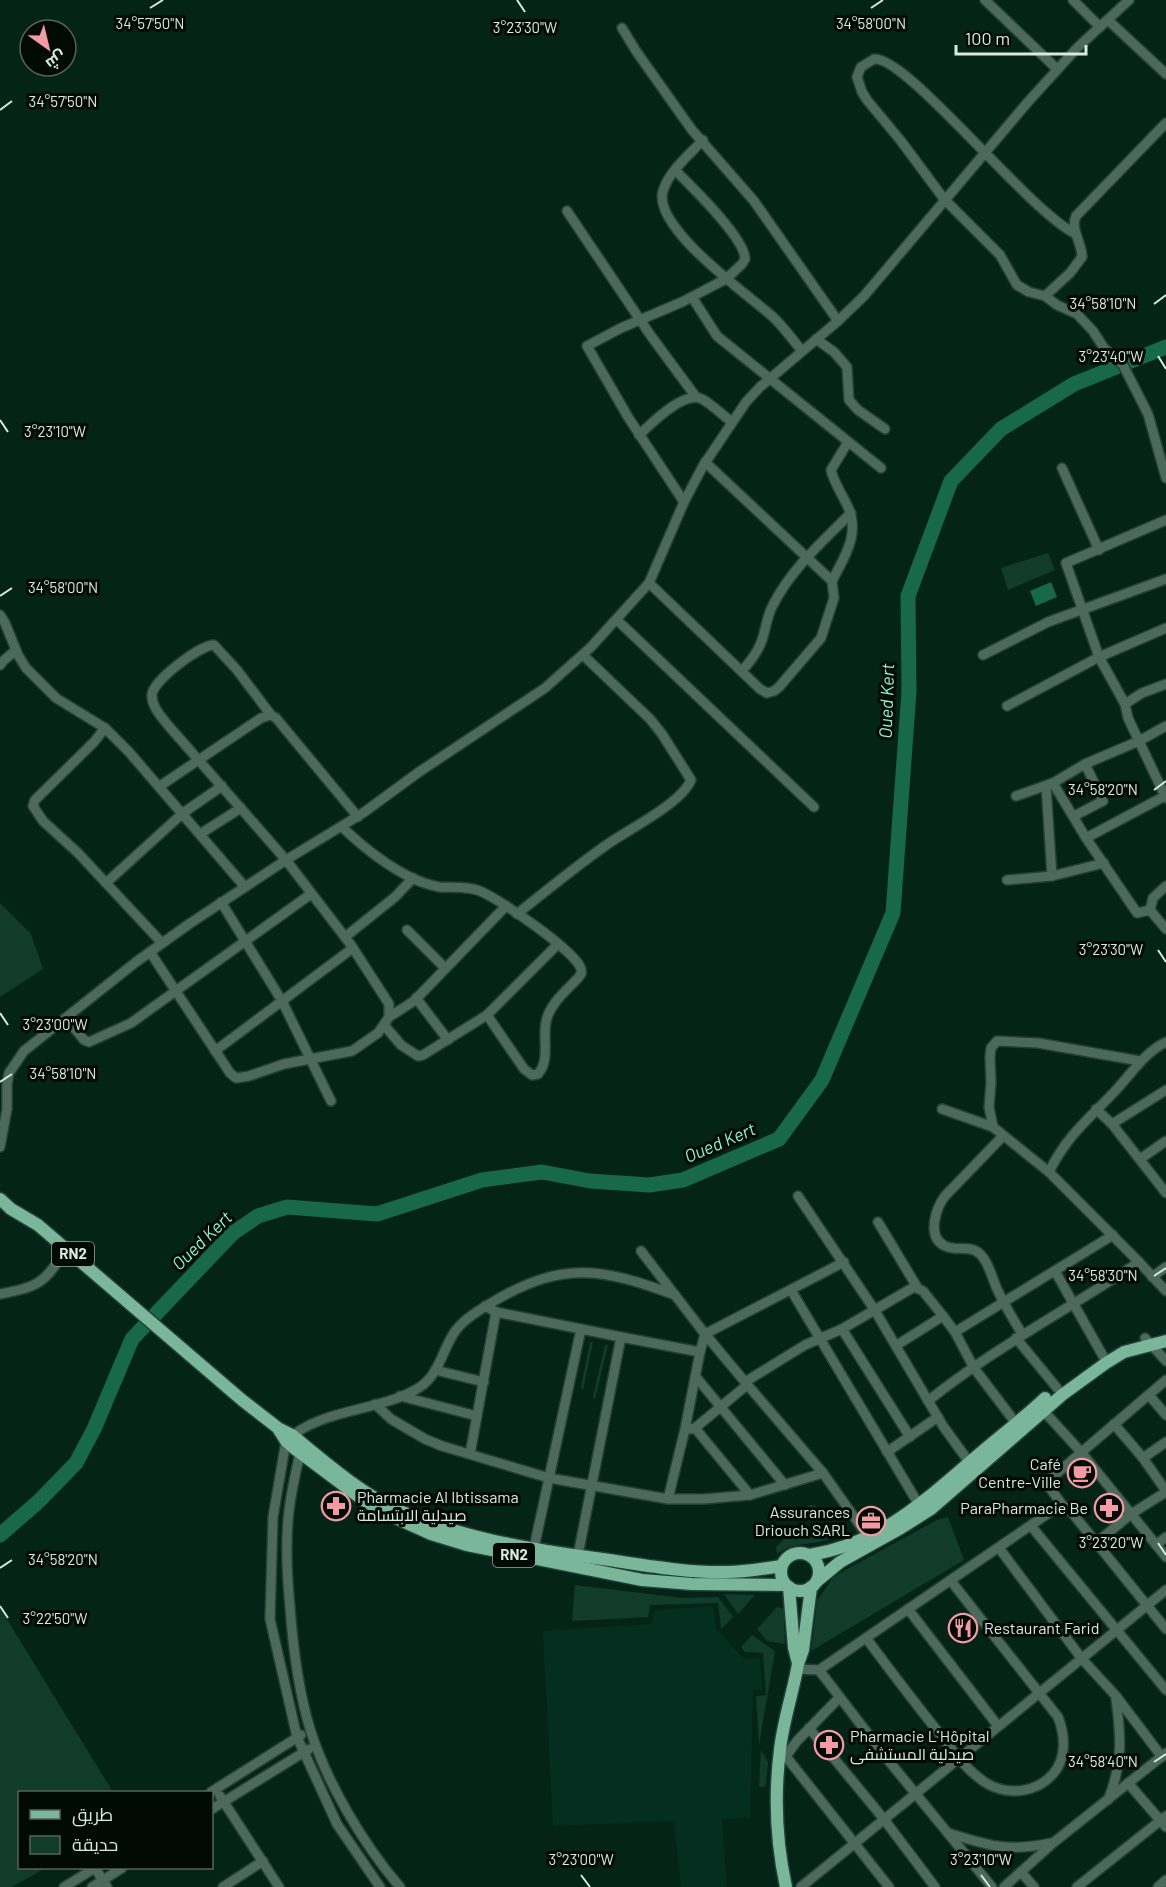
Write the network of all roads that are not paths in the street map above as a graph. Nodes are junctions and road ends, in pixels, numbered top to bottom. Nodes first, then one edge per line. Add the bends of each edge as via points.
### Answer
1 (985, 0) edge
2 (1073, 0) edge
3 (1129, 0) edge
4 (1104, 24) junction
5 (622, 28) dead end
6 (1057, 69) junction
7 (1166, 74) edge
8 (1166, 123) edge
9 (702, 140) junction
10 (984, 153) junction
11 (675, 170) junction
12 (944, 199) junction
13 (567, 211) dead end
14 (1076, 234) junction
15 (726, 279) junction
16 (1045, 296) junction
17 (692, 297) junction
18 (641, 321) junction
19 (838, 321) junction
20 (816, 339) junction
21 (802, 351) junction
22 (769, 379) junction
23 (696, 397) junction
24 (732, 422) junction
25 (885, 429) dead end
26 (639, 435) junction
27 (1155, 439) junction
28 (848, 442) junction
29 (1166, 455) edge
30 (705, 462) junction
31 (881, 468) dead end
32 (1062, 468) dead end
33 (1166, 478) edge
34 (684, 502) junction
35 (851, 513) junction
36 (1166, 520) edge
37 (1099, 550) junction
38 (807, 557) junction
39 (1166, 579) edge
40 (832, 581) junction
41 (649, 583) junction
42 (1083, 610) junction
43 (0, 615) edge
44 (617, 620) junction
45 (1166, 628) edge
46 (16, 650) junction
47 (583, 655) junction
48 (983, 655) dead end
49 (1099, 657) junction
50 (0, 665) edge
51 (742, 671) junction
52 (1166, 684) edge
53 (1125, 704) junction
54 (1007, 706) dead end
55 (271, 715) junction
56 (1166, 726) edge
57 (105, 728) junction
58 (1139, 741) junction
59 (199, 760) junction
60 (1085, 764) junction
61 (1050, 784) junction
62 (160, 786) junction
63 (222, 786) junction
64 (1165, 795) edge
65 (1016, 796) dead end
66 (814, 807) dead end
67 (241, 808) junction
68 (183, 813) junction
69 (1074, 816) junction
70 (358, 817) junction
71 (342, 827) junction
72 (200, 834) junction
73 (1086, 838) junction
74 (286, 860) junction
75 (1104, 863) junction
76 (1052, 876) junction
77 (413, 878) junction
78 (1006, 880) dead end
79 (106, 883) junction
80 (1166, 886) edge
81 (245, 887) junction
82 (311, 894) junction
83 (221, 902) junction
84 (506, 906) junction
85 (1150, 910) junction
86 (518, 914) junction
87 (1166, 929) edge
88 (407, 930) dead end
89 (345, 937) junction
90 (245, 940) junction
91 (162, 943) junction
92 (558, 944) junction
93 (353, 948) junction
94 (150, 952) junction
95 (445, 968) junction
96 (176, 991) junction
97 (416, 998) junction
98 (282, 1000) junction
99 (487, 1015) junction
100 (66, 1017) junction
101 (386, 1021) junction
102 (448, 1040) junction
103 (1166, 1042) edge
104 (215, 1051) junction
105 (312, 1059) junction
106 (1140, 1061) junction
107 (1166, 1090) edge
108 (331, 1101) dead end
109 (942, 1109) dead end
110 (1096, 1109) junction
111 (1112, 1125) junction
112 (993, 1127) junction
113 (1003, 1137) junction
114 (1166, 1140) edge
115 (0, 1147) edge
116 (1140, 1159) junction
117 (1048, 1172) junction
118 (1166, 1193) edge
119 (798, 1196) dead end
120 (0, 1199) edge
121 (5, 1208) edge
122 (878, 1222) dead end
123 (1113, 1235) junction
124 (66, 1248) junction
125 (641, 1251) dead end
126 (844, 1262) junction
127 (1139, 1262) junction
128 (1166, 1267) edge
129 (1055, 1271) junction
130 (1152, 1277) junction
131 (917, 1287) junction
132 (791, 1290) junction
133 (1166, 1291) edge
134 (0, 1294) edge
135 (675, 1295) junction
136 (1003, 1302) junction
137 (1074, 1304) junction
138 (485, 1306) junction
139 (874, 1309) junction
140 (496, 1312) junction
141 (943, 1316) junction
142 (581, 1329) junction
143 (842, 1329) junction
144 (955, 1332) junction
145 (1166, 1333) edge
146 (705, 1334) junction
147 (1019, 1336) junction
148 (621, 1337) junction
149 (820, 1337) junction
150 (1147, 1341) junction
151 (1166, 1341) edge
152 (897, 1345) junction
153 (700, 1352) junction
154 (1103, 1356) junction
155 (1166, 1361) edge
156 (974, 1368) junction
157 (435, 1370) junction
158 (696, 1377) junction
159 (1166, 1380) edge
160 (484, 1382) junction
161 (746, 1384) junction
162 (1057, 1388) junction
163 (1149, 1395) junction
164 (400, 1396) junction
165 (928, 1401) junction
166 (375, 1404) junction
167 (721, 1408) junction
168 (1041, 1408) junction
169 (1166, 1415) edge
170 (477, 1416) junction
171 (938, 1417) junction
172 (1015, 1422) junction
173 (1114, 1424) junction
174 (695, 1428) junction
175 (685, 1429) junction
176 (910, 1437) junction
177 (289, 1438) junction
178 (1166, 1442) edge
179 (887, 1452) junction
180 (1081, 1452) junction
181 (300, 1453) junction
182 (470, 1454) junction
183 (1143, 1458) junction
184 (972, 1466) junction
185 (824, 1473) junction
186 (549, 1478) junction
187 (590, 1485) junction
188 (785, 1485) junction
189 (1166, 1492) edge
190 (750, 1495) junction
191 (668, 1499) junction
192 (919, 1505) junction
193 (1063, 1506) junction
194 (1131, 1514) junction
195 (1031, 1526) junction
196 (1166, 1537) edge
197 (869, 1538) junction
198 (1096, 1543) junction
199 (1156, 1545) junction
200 (534, 1548) junction
201 (999, 1548) junction
202 (578, 1555) junction
203 (810, 1555) junction
204 (1166, 1557) edge
205 (782, 1566) junction
206 (951, 1581) junction
207 (814, 1584) junction
208 (787, 1586) junction
209 (1166, 1590) edge
210 (1148, 1606) junction
211 (908, 1609) junction
212 (1166, 1629) edge
213 (1117, 1630) junction
214 (866, 1638) junction
215 (1082, 1659) junction
216 (797, 1666) junction
217 (819, 1670) junction
218 (1166, 1690) edge
219 (1039, 1693) junction
220 (1116, 1696) junction
221 (839, 1698) junction
222 (998, 1726) junction
223 (809, 1728) junction
224 (311, 1730) junction
225 (297, 1737) junction
226 (317, 1745) junction
227 (304, 1752) junction
228 (783, 1752) junction
229 (1164, 1755) edge
230 (959, 1758) junction
231 (1128, 1783) junction
232 (213, 1791) edge
233 (916, 1794) junction
234 (224, 1801) junction
235 (1107, 1802) junction
236 (213, 1808) edge
237 (883, 1818) junction
238 (1164, 1821) edge
239 (948, 1833) junction
240 (854, 1843) junction
241 (1053, 1843) junction
242 (263, 1861) junction
243 (93, 1869) edge
244 (96, 1869) edge
245 (121, 1869) edge
246 (1021, 1872) junction
247 (1166, 1880) edge
248 (105, 1884) edge
249 (64, 1887) edge
250 (92, 1887) edge
251 (223, 1887) edge
252 (279, 1887) edge
253 (380, 1887) edge
254 (400, 1887) edge
255 (786, 1887) edge
256 (801, 1887) edge
257 (889, 1887) edge
258 (935, 1887) edge
259 (992, 1887) edge
260 (1004, 1887) edge
261 (1034, 1887) edge
262 (1077, 1887) edge
263 (1158, 1887) edge

1 - 6 street
2 - 4 street
3 - 4 street
4 - 6 street
4 - 7 street
5 - 9 street
6 - 10 street
8 - 14 street via 1076,216
9 - 11 street
9 - 19 street via 760,209
10 - 12 street
10 - 12 street via 924,91 886,61 874,59 861,67 857,77 864,95
10 - 14 street via 1050,218
11 - 15 street via 663,190 663,207 689,244
11 - 15 street via 717,214 745,254 742,264
12 - 16 street via 1000,255 1017,285
12 - 19 street via 864,296
13 - 18 street
14 - 16 street via 1082,257
15 - 17 street
15 - 21 street via 772,316
16 - 27 street via 1085,321 1104,348 1123,365 1148,414
17 - 18 street
17 - 22 street via 717,336
18 - 23 street
18 - 26 street via 587,346
19 - 20 street
20 - 21 street
20 - 25 street via 847,367 849,399
21 - 22 street
22 - 24 street
22 - 28 street
23 - 24 street
23 - 26 street via 682,400
24 - 30 street
26 - 34 street
27 - 29 street
27 - 33 street
28 - 31 street
28 - 35 street via 831,470
30 - 34 street
30 - 38 street
32 - 37 street
34 - 41 street
35 - 38 street
35 - 40 street via 853,536
36 - 37 street
37 - 42 street via 1066,563
38 - 40 street
38 - 51 street via 772,606 761,644
39 - 42 street
40 - 51 street via 834,598 821,638 779,687 767,693
41 - 44 street
41 - 51 street
42 - 48 street via 1048,622
42 - 49 street
43 - 46 street
44 - 47 street
44 - 66 street
45 - 49 street
46 - 50 street
46 - 57 street via 26,668 50,692
47 - 70 street via 545,688
47 - 86 street via 650,719 691,780 683,792
49 - 53 street
49 - 54 street
52 - 53 street
53 - 58 street
55 - 59 street
55 - 59 street via 219,649 214,645 201,648 159,681 152,695 156,708
55 - 70 street
56 - 58 street
57 - 62 street
57 - 79 street via 33,806 43,821
58 - 60 street
58 - 64 street
59 - 62 street
59 - 63 street
60 - 61 street
60 - 69 street via 1103,801
61 - 65 street
61 - 69 street
61 - 76 street
62 - 68 street
63 - 67 street
63 - 68 street
64 - 73 street
67 - 72 street
67 - 74 street
68 - 72 street
68 - 79 street
69 - 73 street
70 - 71 street
71 - 74 street
71 - 77 street via 389,866
72 - 81 street
73 - 75 street
74 - 81 street
74 - 82 street
75 - 76 street
75 - 85 street via 1137,913
76 - 78 street
77 - 84 street via 438,886 479,891
77 - 89 street
79 - 91 street
80 - 85 street via 1153,898
81 - 83 street
82 - 89 street
82 - 90 street
83 - 90 street
83 - 91 street
84 - 86 street
84 - 95 street
85 - 87 street
86 - 92 street
88 - 95 street
89 - 93 street
90 - 96 street
90 - 98 street
91 - 94 street
92 - 99 street
92 - 99 street via 577,962 581,974 548,1015 543,1040 546,1059 538,1074 524,1069
93 - 98 street
93 - 101 street via 389,1004
94 - 96 street
94 - 100 street
95 - 97 street
96 - 100 street via 130,1023 93,1041 84,1040
96 - 104 street
97 - 101 street
97 - 102 street
98 - 104 street
98 - 105 street
99 - 102 street
100 - 115 street via 24,1051 13,1066
101 - 102 street via 401,1045 418,1056
101 - 105 street via 369,1040 352,1050
103 - 106 street
104 - 105 street via 236,1078
105 - 108 street
106 - 110 street
106 - 112 street via 1038,1043 997,1041 990,1057 988,1107
107 - 111 street
109 - 112 street
110 - 111 street
110 - 117 street via 1059,1150
111 - 116 street
112 - 113 street
113 - 117 street
113 - 136 street via 945,1196 938,1205 934,1225 944,1246 979,1252
114 - 116 street
116 - 118 street
117 - 123 street
119 - 126 street
120 - 121 main road, RN2
121 - 124 main road, RN2 via 38,1225
122 - 131 street
123 - 127 street
123 - 129 street
124 - 134 street via 44,1280 23,1290
124 - 177 main road, RN2
125 - 135 street
126 - 132 street
126 - 139 street
127 - 130 street
127 - 137 street
128 - 130 street
129 - 136 street
129 - 137 street
130 - 133 street
131 - 139 street
131 - 141 street
132 - 146 street
132 - 149 street
135 - 138 street via 616,1275 587,1272 532,1282
135 - 146 street
136 - 144 street
136 - 147 street
137 - 147 street
137 - 154 street
138 - 140 street
138 - 157 street via 456,1330
139 - 143 street
139 - 152 street
140 - 142 street
140 - 160 street
141 - 144 street
141 - 152 street
142 - 148 street
142 - 186 street
143 - 149 street
143 - 176 street
144 - 156 street
145 - 150 main road, RN2
146 - 153 street
146 - 161 street
147 - 156 street
147 - 162 street
148 - 153 street
148 - 187 street
149 - 161 street
149 - 179 street
150 - 151 main road, RN2
150 - 154 main road, RN2 via 1122,1346
150 - 155 street
150 - 168 main road, RN2 via 1115,1356
152 - 165 street
153 - 158 street
154 - 162 main road, RN2
156 - 165 street
156 - 172 street
157 - 160 street
157 - 164 street via 422,1386
158 - 167 street
158 - 175 street
159 - 163 street
160 - 170 street
161 - 167 street
161 - 185 street
162 - 168 main road, RN2
163 - 169 street
163 - 173 street
164 - 166 street
164 - 170 street
165 - 171 street
166 - 177 street via 322,1420
166 - 182 street via 416,1434
167 - 174 street
167 - 188 street
168 - 172 main road, RN2
168 - 180 street
168 - 184 main road, RN2
170 - 182 street
171 - 176 street
171 - 184 street
172 - 184 main road, RN2
173 - 180 street
173 - 183 street
174 - 175 street
174 - 190 street
175 - 191 street
176 - 179 street
177 - 181 main road, RN2
177 - 200 main road, RN2 via 399,1510 464,1532
177 - 225 street via 273,1516 270,1619
178 - 183 street
179 - 192 street
180 - 193 street via 1047,1484
180 - 194 street
181 - 208 main road, RN2 via 347,1490 378,1508 431,1534 467,1545 642,1580
181 - 224 street via 289,1513 287,1571 298,1681
182 - 186 street
183 - 189 street
184 - 192 main road, RN2
184 - 207 main road, RN2 via 931,1509 840,1562
185 - 188 street
185 - 197 street
186 - 187 street
186 - 200 street
187 - 191 street
187 - 202 street
188 - 190 street
189 - 194 street
190 - 191 street
192 - 197 main road, RN2
193 - 195 street
193 - 198 street
194 - 198 street
194 - 199 street
195 - 201 street
195 - 213 street
196 - 199 street
197 - 203 main road, RN2 via 842,1549
198 - 210 street
199 - 204 street
200 - 202 main road, RN2
201 - 206 street
201 - 215 street
202 - 205 main road, RN2 via 697,1571
203 - 205 main road, RN2 via 793,1553
203 - 207 main road via 818,1565
205 - 208 main road via 781,1576
206 - 211 street
206 - 219 street
207 - 208 main road, RN2 via 798,1591
207 - 216 main road
208 - 216 main road
209 - 210 street
210 - 212 street
210 - 213 street
211 - 214 street
211 - 222 street
213 - 215 street
213 - 218 street
214 - 217 street
214 - 230 street
215 - 219 street
215 - 220 street
216 - 217 street
216 - 228 main road
217 - 221 street
219 - 222 street
219 - 230 street via 1058,1717 1064,1747 1054,1773 1043,1782 1024,1791 1007,1791 985,1782
220 - 229 street
220 - 235 street via 1121,1735 1119,1768
221 - 223 street
221 - 233 street
222 - 230 street
223 - 228 street
223 - 237 street
224 - 225 street
224 - 226 street
225 - 227 street
225 - 232 street
226 - 227 street
226 - 254 street via 354,1824
227 - 234 street
227 - 253 street via 338,1824
228 - 240 street
228 - 255 main road via 776,1817
229 - 231 street
230 - 233 street
231 - 235 street
231 - 238 street
232 - 234 street
233 - 237 street
233 - 239 street
234 - 236 street
234 - 242 street
235 - 241 street
237 - 240 street
237 - 258 street
238 - 262 street
239 - 241 street via 1007,1848
239 - 259 street
240 - 256 street
240 - 257 street
241 - 246 street
242 - 251 street
242 - 252 street
243 - 249 street
244 - 248 street
245 - 248 street
246 - 260 street
246 - 261 street
247 - 263 street
248 - 250 street

